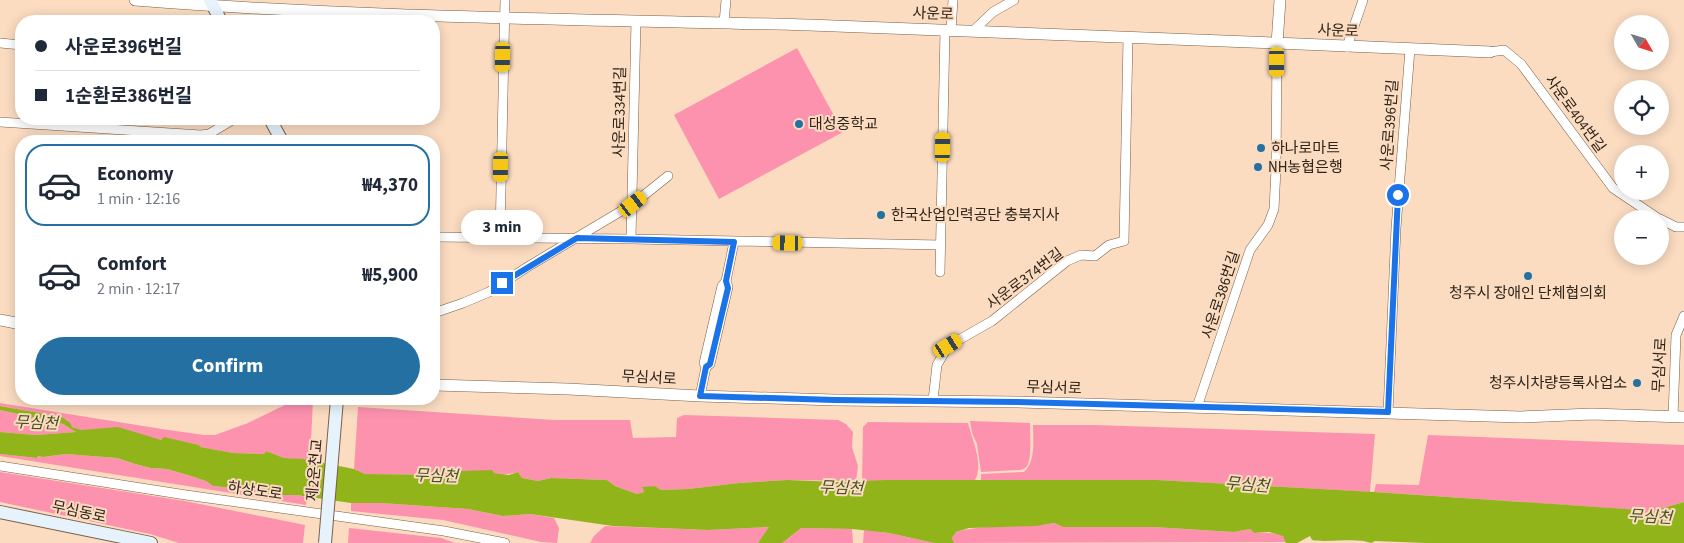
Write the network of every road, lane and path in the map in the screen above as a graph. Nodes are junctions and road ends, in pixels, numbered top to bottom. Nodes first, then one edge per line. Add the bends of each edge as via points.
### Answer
1 (134, 0) edge
2 (505, 0) edge
3 (726, 0) edge
4 (953, 0) edge
5 (1014, 0) edge
6 (1280, 0) edge
7 (1362, 0) edge
8 (212, 3) edge
9 (218, 15) edge
10 (504, 18) junction
11 (636, 21) junction
12 (724, 23) junction
13 (948, 30) junction
14 (973, 31) junction
15 (1128, 38) junction
16 (0, 43) edge
17 (15, 44) edge
18 (1277, 44) junction
19 (1347, 47) junction
20 (1410, 49) junction
21 (1490, 52) joint
22 (0, 122) edge
23 (15, 123) edge
24 (46, 125) edge
25 (224, 125) edge
26 (201, 135) edge
27 (201, 135) edge
28 (668, 176) dead end
29 (633, 204) junction
30 (1646, 210) edge
31 (1669, 224) edge
32 (1684, 227) edge
33 (440, 237) edge
34 (500, 237) junction
35 (577, 238) junction
36 (631, 239) junction
37 (734, 242) junction
38 (941, 245) junction
39 (940, 272) dead end
40 (440, 311) edge
41 (1684, 316) edge
42 (0, 320) edge
43 (15, 323) edge
44 (440, 385) edge
45 (700, 396) junction
46 (933, 400) junction
47 (336, 405) edge
48 (1198, 408) junction
49 (1388, 412) junction
50 (1679, 417) edge
51 (0, 466) edge
52 (0, 512) edge
53 (151, 543) edge
54 (325, 543) edge
55 (505, 543) edge

1 - 8 street, 사운로
2 - 10 street
3 - 12 street
4 - 13 street
5 - 14 street via 993,12
6 - 18 street
7 - 19 street
8 - 9 main road
8 - 10 street, 사운로
10 - 11 street, 사운로
10 - 34 street
11 - 12 street, 사운로
11 - 29 street, 사운로334번길
12 - 13 street, 사운로
13 - 14 street, 사운로
13 - 38 street
14 - 15 street, 사운로
15 - 18 street, 사운로
15 - 46 street, 사운로374번길 via 1124,241 1109,245 1095,256 1082,255 1067,261 992,321 948,346 937,365
16 - 17 street
18 - 19 street, 사운로
18 - 48 street, 사운로386번길 via 1274,209 1250,250
19 - 20 street, 사운로
20 - 21 street, 사운로
20 - 49 street, 사운로396번길 via 1396,228
21 - 30 street, 사운로404번길 via 1504,50 1521,64 1613,188
22 - 23 street
24 - 27 street
25 - 26 street
28 - 29 street
29 - 35 street
29 - 36 street, 사운로334번길
31 - 32 street, 사운로404번길
33 - 34 street
34 - 35 street
35 - 36 street
35 - 40 street via 489,292
36 - 37 street
37 - 38 street
37 - 45 street via 726,281 728,288
38 - 39 street
41 - 50 street, 무심서로 via 1676,335
42 - 43 street
44 - 45 street, 무심서로
45 - 46 street, 무심서로
46 - 48 street, 무심서로
47 - 54 main road, 제2운천교, bridge
48 - 49 street, 무심서로
49 - 50 street, 무심서로 via 1521,417 1592,414
51 - 55 street, 하상도로 via 444,531
52 - 53 main road, 무심동로

